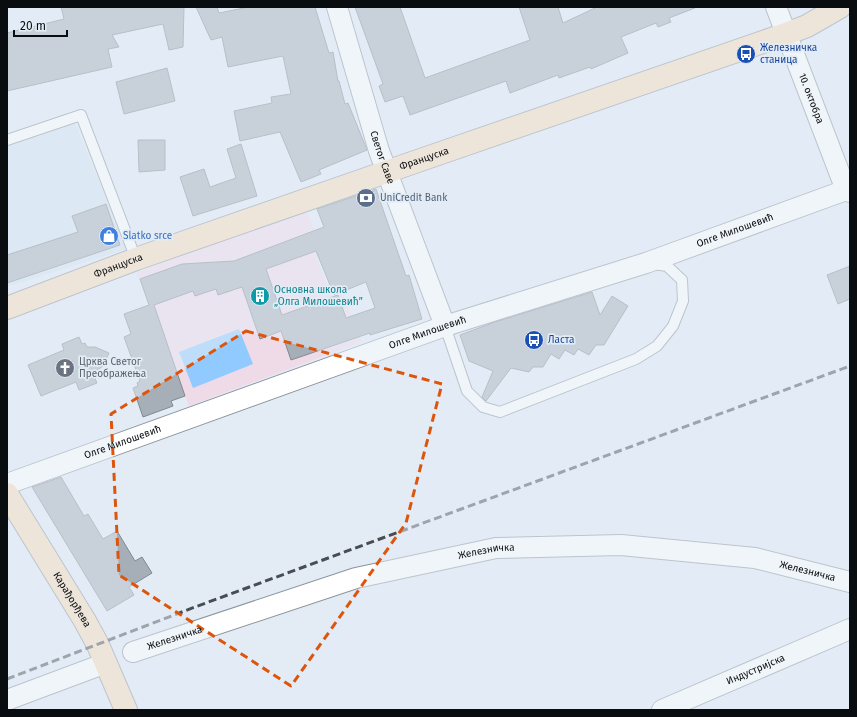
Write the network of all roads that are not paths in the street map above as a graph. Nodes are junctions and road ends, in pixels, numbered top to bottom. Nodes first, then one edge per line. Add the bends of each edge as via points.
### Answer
1 (337, 7) edge
2 (776, 7) edge
3 (840, 7) edge
4 (850, 10) edge
5 (786, 34) junction
6 (7, 140) edge
7 (387, 171) junction
8 (848, 191) edge
9 (136, 259) junction
10 (646, 263) junction
11 (7, 308) edge
12 (445, 326) junction
13 (7, 484) edge
14 (7, 494) edge
15 (13, 518) edge
16 (850, 582) edge
17 (850, 629) edge
18 (133, 652) dead end
19 (106, 663) junction
20 (7, 700) edge
21 (126, 710) edge
22 (662, 710) edge

1 - 7 street, Светог Саве via 370,124
2 - 5 street, 10. октобра
3 - 4 street
3 - 5 main road, Француска via 807,26
5 - 7 main road, Француска
5 - 8 street, 10. октобра
6 - 9 lane via 81,115
7 - 9 main road, Француска
7 - 12 street, Светог Саве
8 - 10 street, Олге Милошевић
9 - 11 main road, Француска
10 - 12 street, Олге Милошевић
10 - 12 lane via 667,266 682,280 683,301 673,326 657,346 636,359 500,412 483,407 467,391
12 - 13 street, Олге Милошевић
14 - 15 main road, Карађорђева
15 - 19 main road, Карађорђева via 85,621
16 - 18 street, Железничка via 755,558 620,545 496,548 356,578
17 - 22 street, Индустријска
19 - 20 street
19 - 21 main road, Карађорђева

